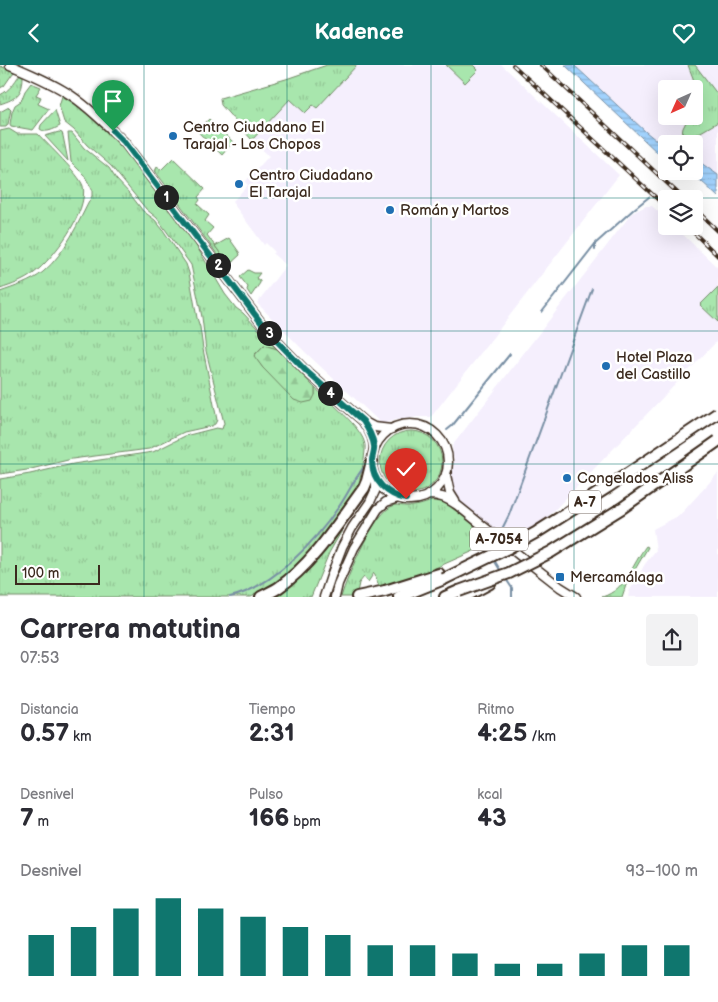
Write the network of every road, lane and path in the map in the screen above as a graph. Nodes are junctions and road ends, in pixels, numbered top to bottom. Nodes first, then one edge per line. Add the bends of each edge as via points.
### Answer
1 (16, 67) edge
2 (718, 413) edge
3 (363, 421) junction
4 (391, 429) junction
5 (718, 441) edge
6 (373, 456) junction
7 (446, 475) junction
8 (376, 478) junction
9 (428, 495) junction
10 (398, 498) junction
11 (457, 505) junction
12 (442, 576) junction
13 (463, 595) edge
14 (261, 597) edge
15 (324, 597) edge
16 (335, 597) edge
17 (357, 597) edge
18 (399, 597) edge
19 (445, 597) edge
20 (576, 597) edge

1 - 3 main road via 73,96 124,142 269,333
2 - 12 highway, A-7, bridge via 537,532
3 - 4 main road via 374,427
3 - 6 main road via 370,431
4 - 6 main road via 381,438
4 - 7 main road via 411,424 430,429 444,444 448,464
5 - 13 highway, A-7, bridge via 622,508 551,552
6 - 8 main road
6 - 14 highway via 364,489 318,549 304,566
7 - 9 main road via 436,490
7 - 11 main road, A-7054
8 - 10 main road via 385,490
8 - 15 main road via 376,489 342,547
9 - 10 main road via 414,499
9 - 11 main road, A-7054 via 447,498
10 - 16 main road via 378,509 354,548
11 - 20 main road, A-7054
12 - 17 highway
12 - 18 highway
13 - 19 highway, A-7

